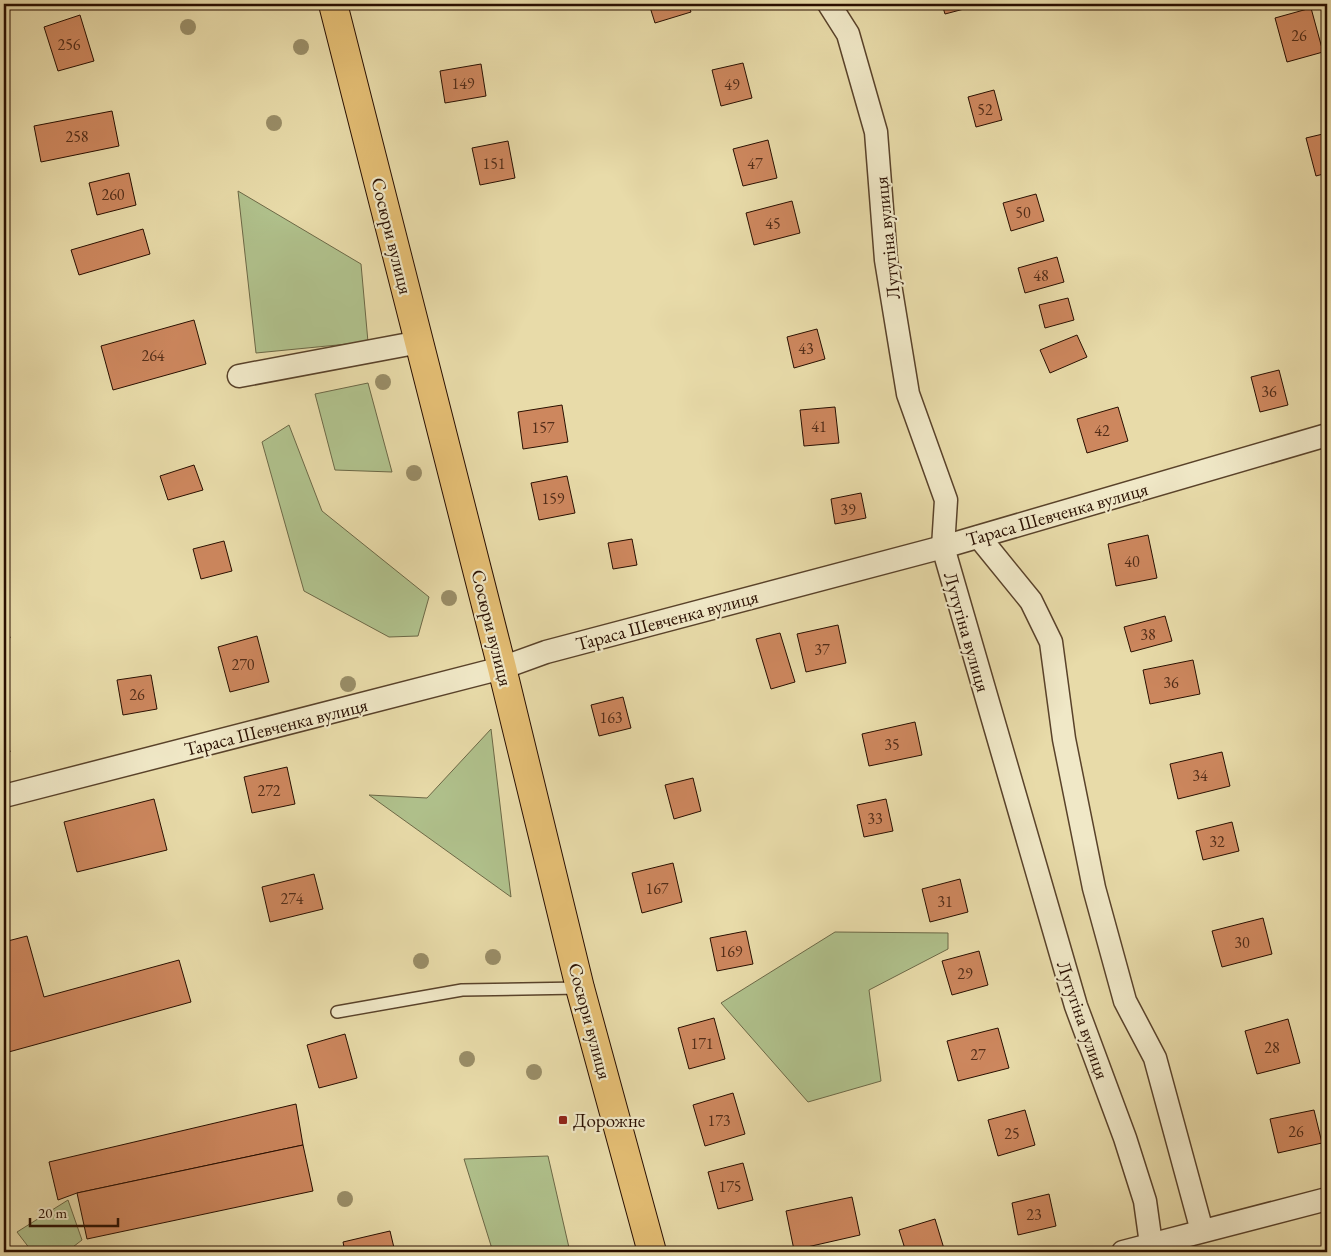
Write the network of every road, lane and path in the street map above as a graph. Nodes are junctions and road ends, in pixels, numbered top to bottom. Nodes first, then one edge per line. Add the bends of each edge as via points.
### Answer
1 (333, 4) edge
2 (829, 4) edge
3 (420, 342) junction
4 (239, 376) dead end
5 (1327, 435) edge
6 (979, 537) junction
7 (943, 547) junction
8 (502, 668) junction
9 (4, 796) edge
10 (580, 988) junction
11 (337, 1012) dead end
12 (1327, 1199) edge
13 (1202, 1231) junction
14 (1153, 1248) edge
15 (652, 1252) edge
16 (1123, 1252) edge

1 - 3 main road, Сосюри вулиця
2 - 7 street, Лутугіна вулиця via 848,34 876,132 889,279 908,394 946,500
3 - 4 street
3 - 8 main road, Сосюри вулиця
5 - 6 street, Тараса Шевченка вулиця
6 - 7 street, Тараса Шевченка вулиця
6 - 13 street via 1031,601 1050,642 1064,738 1094,888 1125,1001 1155,1058
7 - 8 street, Тараса Шевченка вулиця via 546,652
7 - 14 street, Лутугіна вулиця via 1076,1006 1145,1201
8 - 9 street, Тараса Шевченка вулиця
8 - 10 main road, Сосюри вулиця
10 - 11 lane via 462,990
10 - 15 main road, Сосюри вулиця
12 - 13 street
13 - 14 street
14 - 16 street

